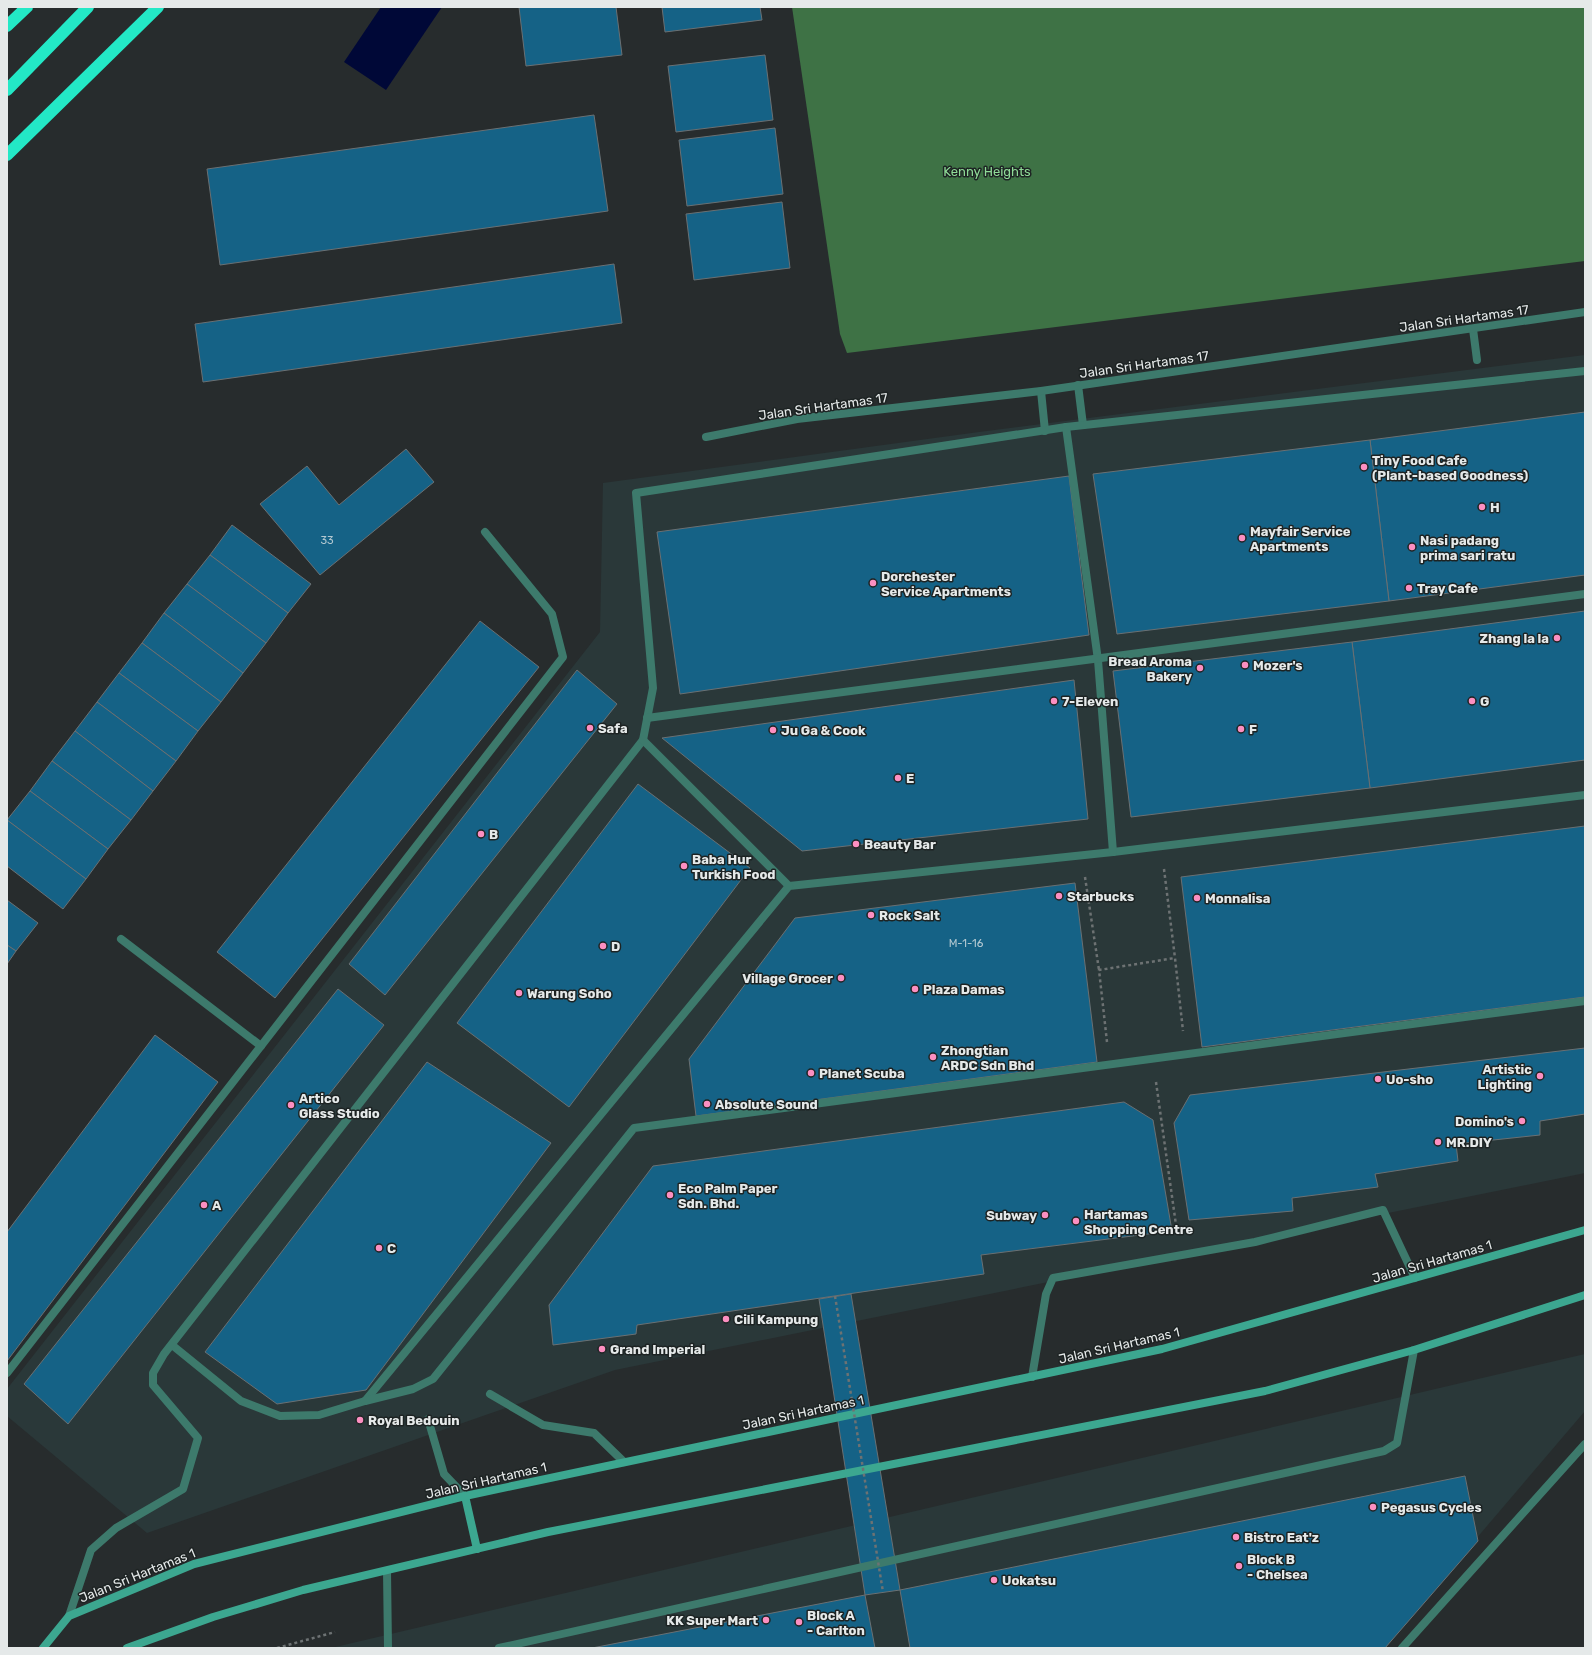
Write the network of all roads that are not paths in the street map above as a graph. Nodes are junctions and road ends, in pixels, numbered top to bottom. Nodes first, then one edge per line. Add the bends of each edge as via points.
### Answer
1 (27, 7) edge
2 (88, 7) edge
3 (158, 7) edge
4 (7, 26) edge
5 (7, 90) edge
6 (7, 155) edge
7 (1585, 312) edge
8 (1473, 329) junction
9 (1477, 360) dead end
10 (1585, 371) edge
11 (1078, 385) junction
12 (1041, 391) junction
13 (1083, 425) junction
14 (1066, 427) junction
15 (1045, 431) junction
16 (706, 437) dead end
17 (485, 532) dead end
18 (1585, 594) edge
19 (1098, 660) junction
20 (647, 718) junction
21 (643, 740) junction
22 (1585, 795) edge
23 (1113, 852) junction
24 (789, 886) junction
25 (121, 939) dead end
26 (1585, 1001) edge
27 (261, 1046) junction
28 (1585, 1230) edge
29 (1415, 1278) junction
30 (1585, 1295) edge
31 (172, 1345) junction
32 (1414, 1350) junction
33 (7, 1373) edge
34 (1032, 1377) junction
35 (490, 1394) dead end
36 (364, 1401) junction
37 (428, 1419) dead end
38 (1585, 1444) edge
39 (624, 1462) junction
40 (465, 1496) junction
41 (477, 1549) junction
42 (387, 1571) junction
43 (69, 1616) junction
44 (43, 1648) edge
45 (127, 1648) edge
46 (388, 1648) edge
47 (499, 1648) edge
48 (1402, 1648) edge

1 - 4 highway
2 - 5 highway
3 - 6 highway
7 - 8 street, Jalan Sri Hartamas 17
8 - 9 street
8 - 11 street, Jalan Sri Hartamas 17
10 - 13 street
11 - 12 street, Jalan Sri Hartamas 17
11 - 13 street
12 - 15 street
12 - 16 street, Jalan Sri Hartamas 17 via 797,419
13 - 14 street
14 - 15 street
14 - 19 street
15 - 20 street via 636,493 653,688
17 - 27 street via 552,614 563,657
18 - 19 street
19 - 20 street
19 - 23 street
20 - 21 street
21 - 24 street
21 - 31 street
22 - 23 street
23 - 24 street
24 - 36 street
25 - 27 street
26 - 36 street via 634,1128 433,1379 413,1389
27 - 33 street
28 - 29 street, Jalan Sri Hartamas 1
29 - 34 street, Jalan Sri Hartamas 1 via 1162,1349
29 - 34 street via 1383,1210 1255,1242 1053,1278 1046,1294
30 - 32 street
31 - 36 street via 241,1400 280,1416 319,1415
31 - 43 street via 153,1373 153,1385 198,1438 183,1489 116,1528 91,1550
32 - 41 street via 1266,1391 548,1532
32 - 47 street via 1396,1443 1384,1451
34 - 39 street, Jalan Sri Hartamas 1
35 - 39 street via 543,1424 594,1433
37 - 40 street via 444,1474
38 - 48 street
39 - 40 street, Jalan Sri Hartamas 1
40 - 41 street
40 - 43 street, Jalan Sri Hartamas 1 via 194,1564
41 - 42 street
42 - 45 street via 350,1578 281,1597 214,1617
42 - 46 street
43 - 44 street, Jalan Sri Hartamas 1

